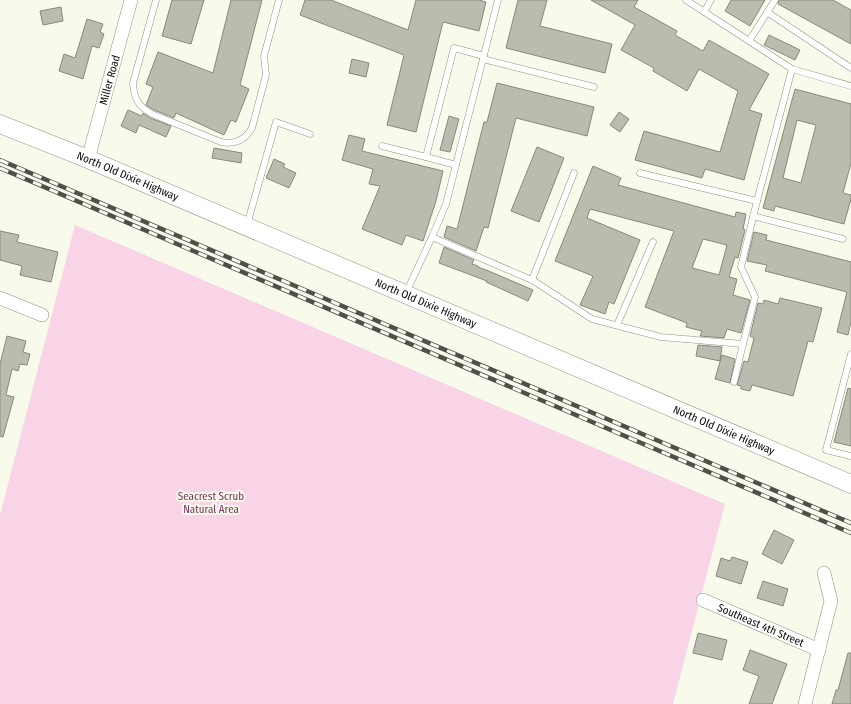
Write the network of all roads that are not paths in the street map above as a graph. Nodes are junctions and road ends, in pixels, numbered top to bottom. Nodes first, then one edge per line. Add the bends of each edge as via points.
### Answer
1 (132, 0) edge
2 (156, 0) edge
3 (279, 0) edge
4 (498, 0) edge
5 (688, 0) edge
6 (711, 0) edge
7 (775, 0) edge
8 (704, 12) junction
9 (767, 12) junction
10 (749, 41) junction
11 (484, 58) junction
12 (851, 68) edge
13 (792, 69) junction
14 (851, 86) edge
15 (594, 88) dead end
16 (0, 124) edge
17 (310, 134) dead end
18 (382, 146) dead end
19 (426, 157) junction
20 (88, 159) junction
21 (456, 165) junction
22 (574, 173) dead end
23 (640, 173) dead end
24 (757, 201) junction
25 (753, 216) junction
26 (246, 226) junction
27 (432, 237) junction
28 (843, 239) dead end
29 (653, 242) dead end
30 (532, 280) junction
31 (406, 294) junction
32 (0, 298) edge
33 (42, 315) dead end
34 (617, 325) junction
35 (743, 344) junction
36 (851, 354) edge
37 (734, 382) dead end
38 (851, 456) edge
39 (851, 484) edge
40 (824, 573) dead end
41 (704, 600) dead end
42 (819, 650) junction
43 (805, 704) edge

1 - 20 street, Miller Road
2 - 3 lane via 133,83 138,102 152,114 228,144 243,139 252,128 266,75 264,56
4 - 11 lane
5 - 8 lane
6 - 8 lane
7 - 9 lane
8 - 10 lane
9 - 10 lane
9 - 12 lane
10 - 13 lane
11 - 15 lane
11 - 19 lane via 454,48
11 - 21 lane
13 - 14 lane
13 - 24 lane
16 - 20 street, North Old Dixie Highway
17 - 26 lane via 276,122
18 - 19 lane
19 - 21 lane
20 - 26 street, North Old Dixie Highway
21 - 27 lane via 446,204
22 - 30 lane
23 - 24 lane
24 - 25 lane
25 - 28 lane
25 - 35 lane via 741,267 755,297
26 - 31 street, North Old Dixie Highway
27 - 30 lane
27 - 31 lane
29 - 34 lane
30 - 34 lane via 592,319
31 - 39 street, North Old Dixie Highway
32 - 33 street
34 - 35 lane via 662,337
35 - 37 lane
36 - 38 lane via 826,450
40 - 42 street via 831,602
41 - 42 street, Southeast 4th Street
42 - 43 street

